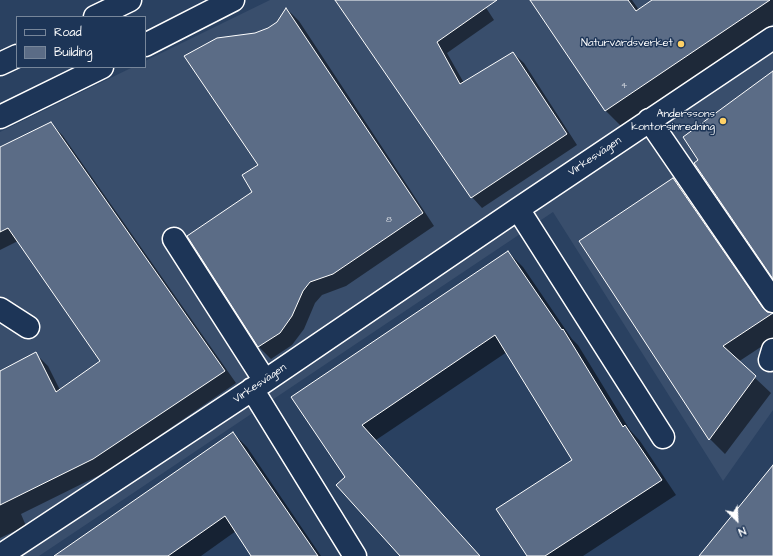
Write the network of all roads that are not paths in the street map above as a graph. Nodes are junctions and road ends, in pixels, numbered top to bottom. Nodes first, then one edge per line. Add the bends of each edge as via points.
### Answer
1 (130, 0) edge
2 (233, 0) edge
3 (97, 16) edge
4 (773, 38) edge
5 (146, 44) edge
6 (16, 56) edge
7 (0, 64) edge
8 (100, 68) edge
9 (0, 117) edge
10 (649, 120) junction
11 (518, 209) junction
12 (174, 239) dead end
13 (773, 301) edge
14 (0, 308) edge
15 (28, 327) dead end
16 (259, 385) junction
17 (663, 437) dead end
18 (0, 556) edge
19 (355, 556) edge

1 - 3 street
2 - 5 street
4 - 10 street, Virkesvägen
6 - 7 street
8 - 9 street
10 - 11 street, Virkesvägen
10 - 13 street
11 - 16 street, Virkesvägen
11 - 17 street
12 - 16 street
14 - 15 street
16 - 18 street, Virkesvägen
16 - 19 street

